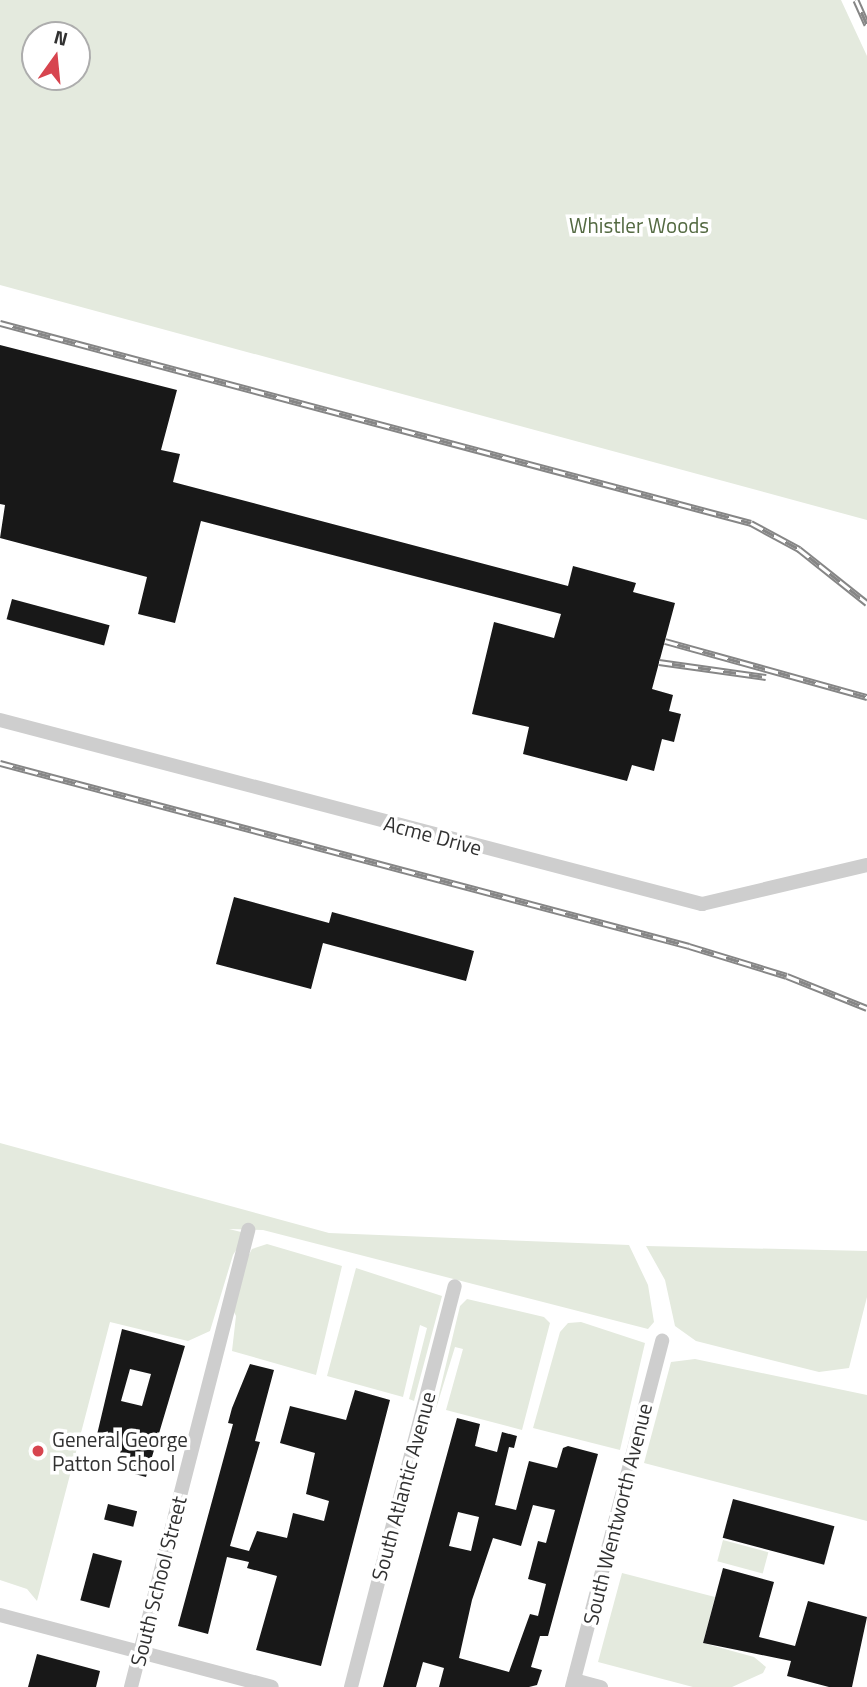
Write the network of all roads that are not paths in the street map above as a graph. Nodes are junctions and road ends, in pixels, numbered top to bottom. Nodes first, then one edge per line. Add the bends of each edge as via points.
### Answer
1 (0, 720) edge
2 (867, 865) edge
3 (248, 1230) dead end
4 (456, 1286) dead end
5 (662, 1341) dead end
6 (0, 1615) edge
7 (140, 1652) junction
8 (573, 1684) edge
9 (131, 1687) edge
10 (272, 1687) edge
11 (351, 1687) edge
12 (601, 1687) edge

1 - 2 street, Acme Drive via 702,904
3 - 7 street, South School Street
4 - 11 street, South Atlantic Avenue
5 - 8 street, South Wentworth Avenue
6 - 7 street
7 - 9 street, South School Street
7 - 10 street
8 - 12 street

